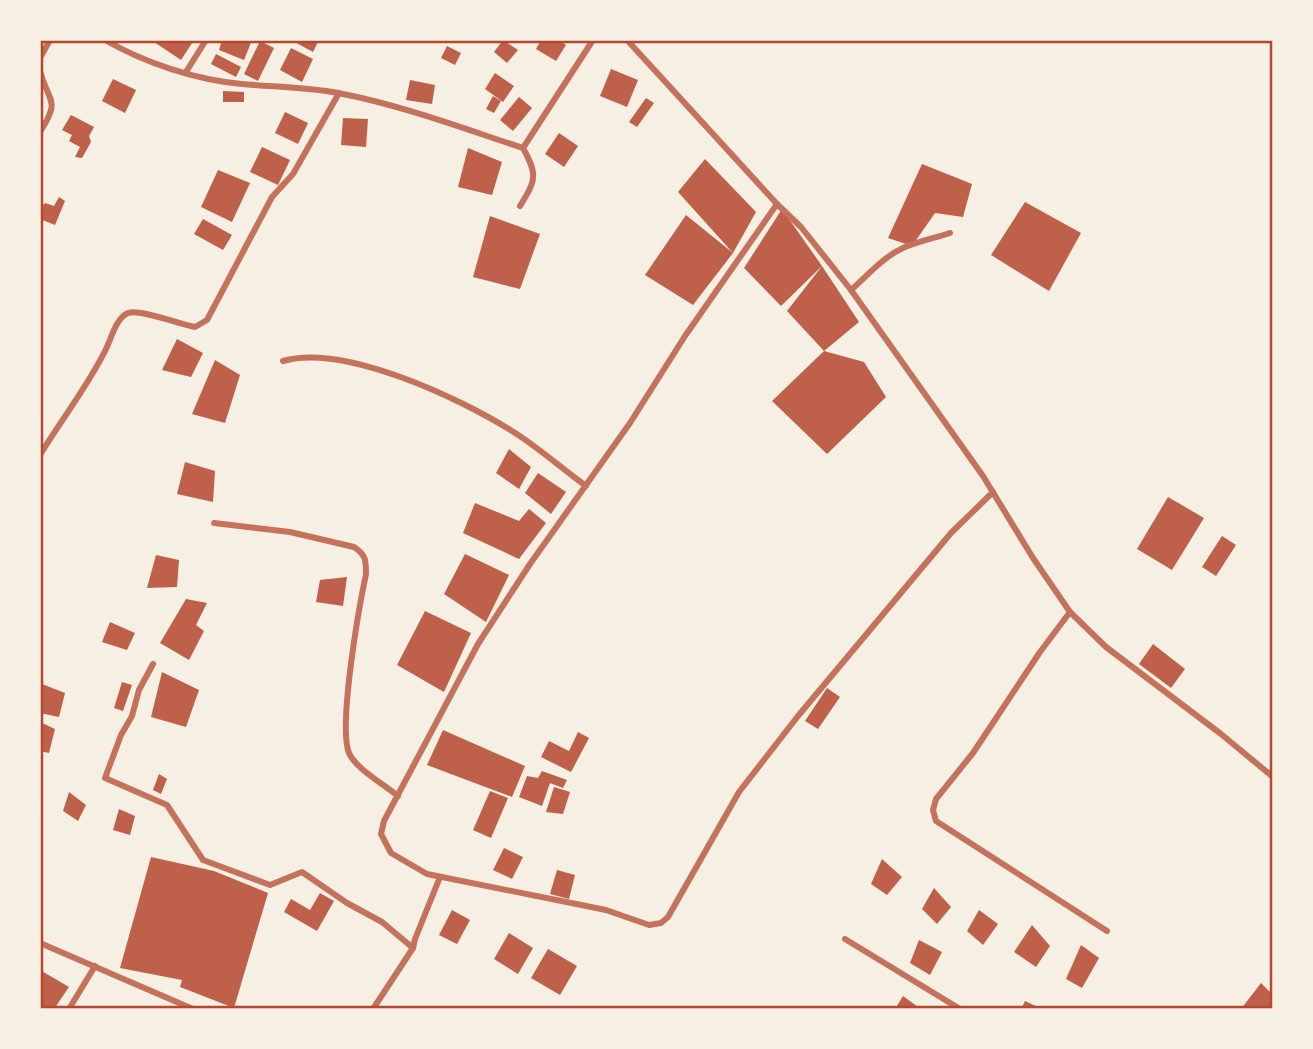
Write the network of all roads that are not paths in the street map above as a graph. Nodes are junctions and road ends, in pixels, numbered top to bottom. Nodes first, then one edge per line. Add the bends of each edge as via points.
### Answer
1 (50, 40) edge
2 (105, 40) edge
3 (206, 40) edge
4 (593, 40) edge
5 (627, 40) edge
6 (40, 58) edge
7 (40, 71) edge
8 (186, 72) junction
9 (340, 93) junction
10 (40, 132) edge
11 (523, 148) junction
12 (777, 204) junction
13 (520, 206) dead end
14 (950, 233) dead end
15 (851, 290) junction
16 (284, 361) dead end
17 (40, 455) edge
18 (586, 486) junction
19 (993, 492) junction
20 (214, 523) dead end
21 (1070, 612) junction
22 (153, 664) dead end
23 (1273, 778) edge
24 (398, 796) junction
25 (440, 877) junction
26 (1107, 931) dead end
27 (845, 939) dead end
28 (40, 943) edge
29 (413, 948) junction
30 (95, 966) junction
31 (69, 1009) edge
32 (193, 1009) edge
33 (373, 1009) edge
34 (960, 1009) edge

1 - 6 street
2 - 8 street
3 - 8 street
4 - 11 street
5 - 12 street
7 - 10 street via 54,107
8 - 9 street via 239,84
9 - 11 street
9 - 17 street via 293,174 272,197 207,320 195,327 137,312 121,318 101,359
11 - 13 street via 535,176
12 - 15 street
12 - 18 street
14 - 15 street via 891,255
15 - 19 street
16 - 18 street via 318,358 407,379 514,432
18 - 24 street via 478,644
19 - 21 street
19 - 25 street via 951,533 797,716 739,792 661,923 649,925 606,910
20 - 24 street via 290,532 363,553 366,574 349,685 346,741 353,761
21 - 23 street via 1106,648
21 - 26 street via 936,799 933,810 936,821
22 - 29 street via 105,778 167,805 203,860 270,885 302,872 382,922
24 - 25 street via 384,821 384,843 391,853
25 - 29 street
27 - 34 street
28 - 30 street
29 - 33 street
30 - 31 street
30 - 32 street

